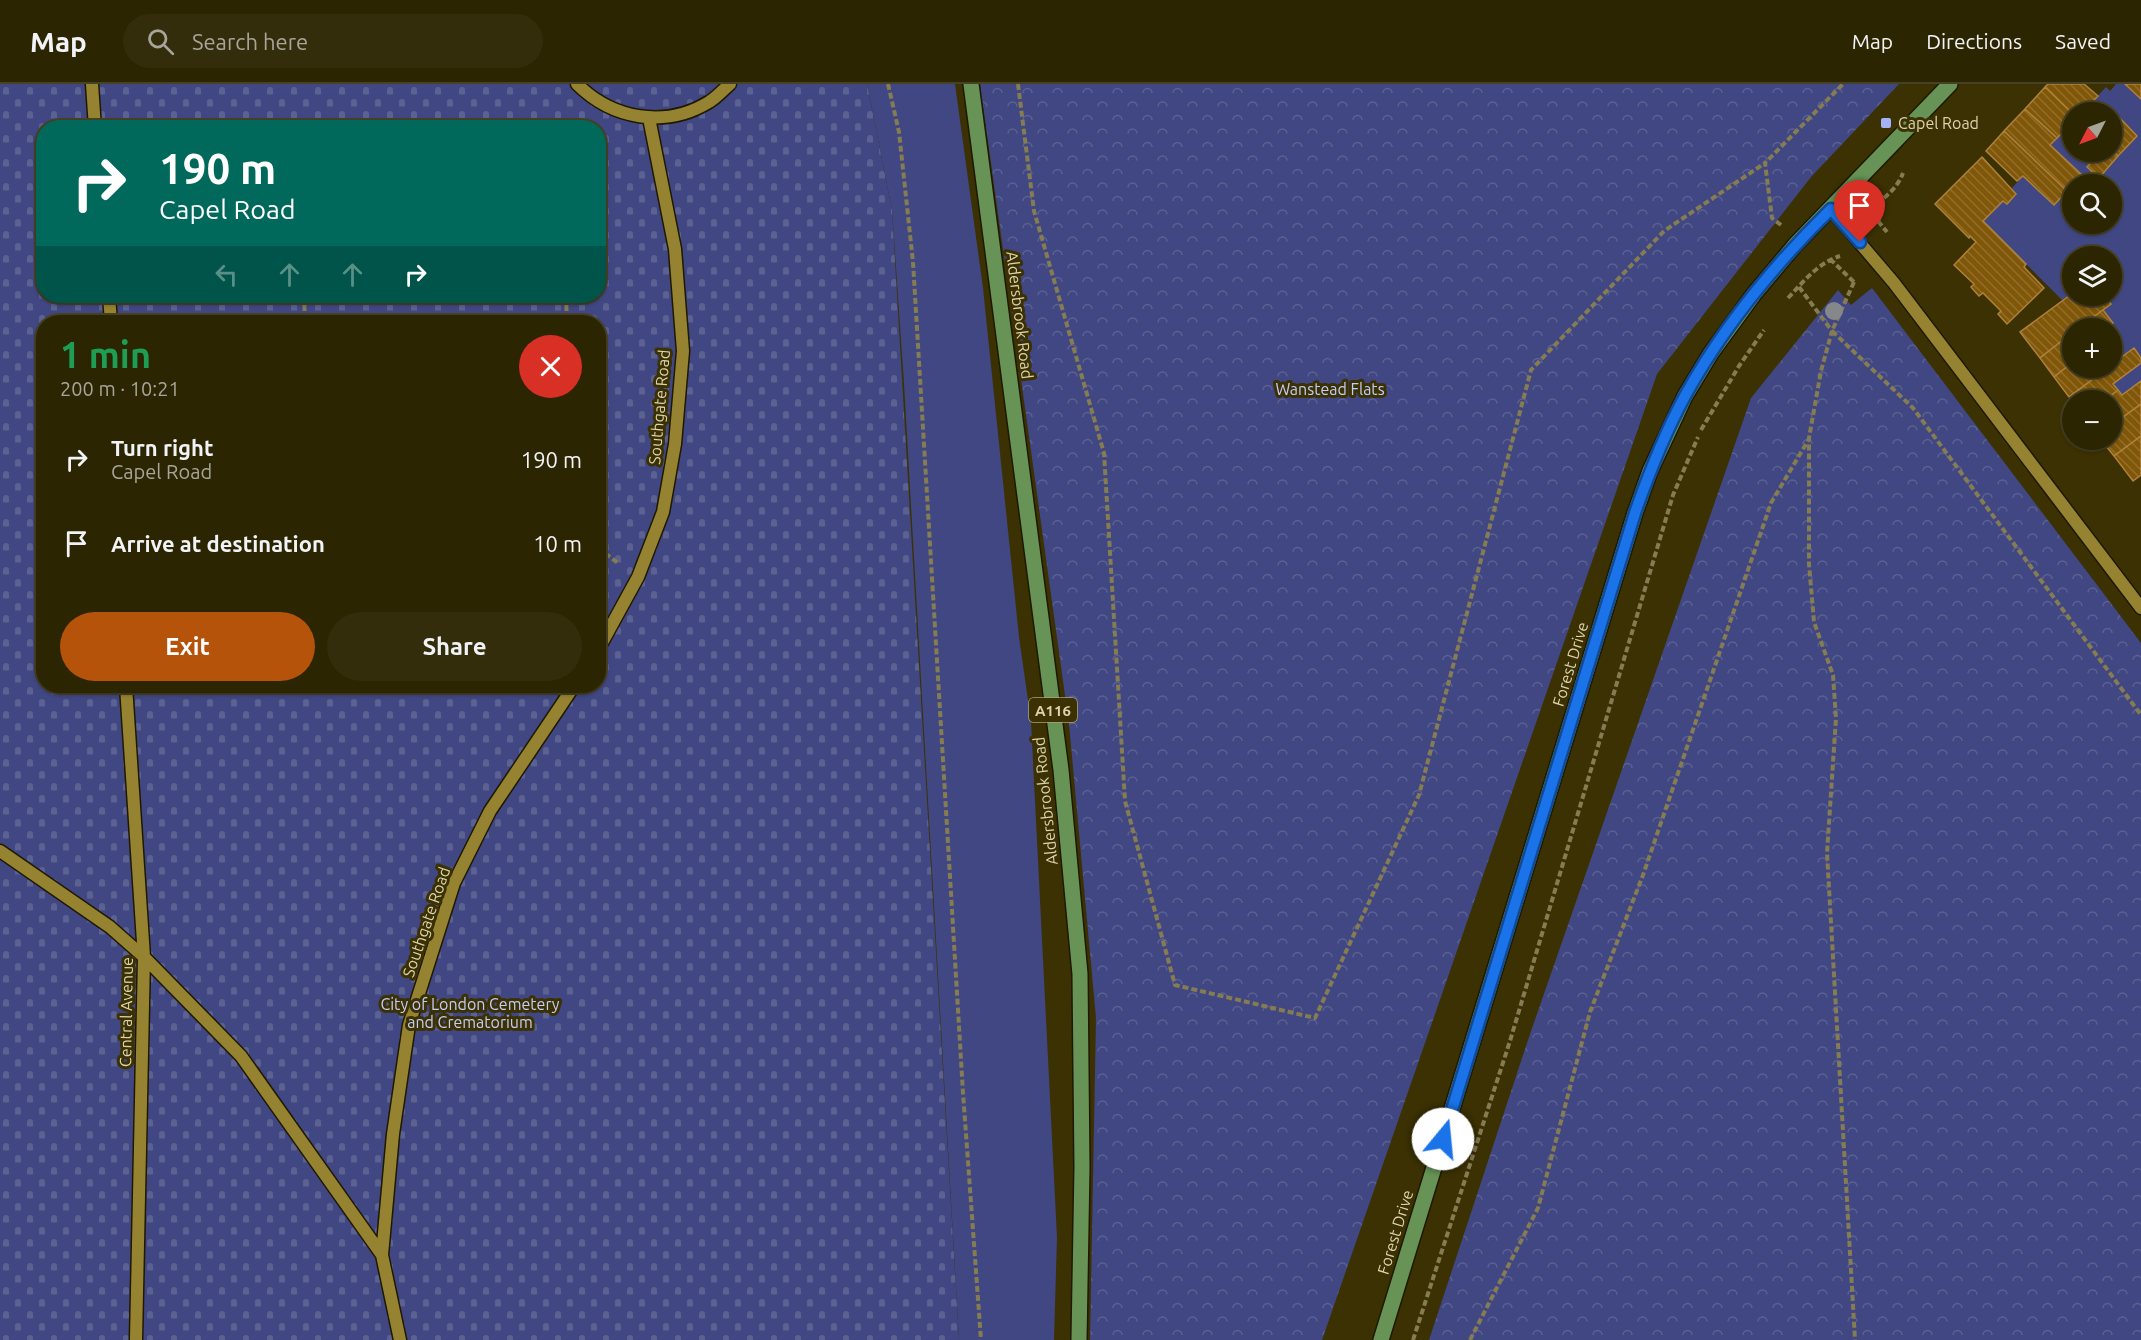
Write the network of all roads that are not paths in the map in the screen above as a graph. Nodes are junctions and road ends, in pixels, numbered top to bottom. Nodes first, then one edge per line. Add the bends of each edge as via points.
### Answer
1 (92, 84) edge
2 (577, 84) edge
3 (730, 84) edge
4 (971, 84) edge
5 (1950, 84) edge
6 (649, 118) junction
7 (94, 120) edge
8 (1831, 209) junction
9 (2141, 608) edge
10 (606, 635) edge
11 (126, 693) edge
12 (569, 693) edge
13 (0, 851) edge
14 (144, 957) junction
15 (382, 1255) junction
16 (136, 1340) edge
17 (400, 1340) edge
18 (1079, 1340) edge
19 (1381, 1340) edge

1 - 7 street
2 - 6 street via 591,98 618,112
3 - 6 street via 709,102 680,115
4 - 18 main road, Aldersbrook Road / A116 via 1061,770 1080,974
5 - 8 main road, Forest Drive
6 - 10 street, Southgate Road via 675,249 683,351 675,444 663,512 638,577
8 - 9 street via 1894,283
8 - 19 main road, Forest Drive via 1754,294 1711,353 1685,396 1650,471
11 - 14 street, Central Avenue
12 - 15 street, Southgate Road via 490,811 454,883 409,1025 393,1134
13 - 14 street via 110,927
14 - 15 street via 241,1056
14 - 16 street, Central Avenue
15 - 17 street, Southgate Road

